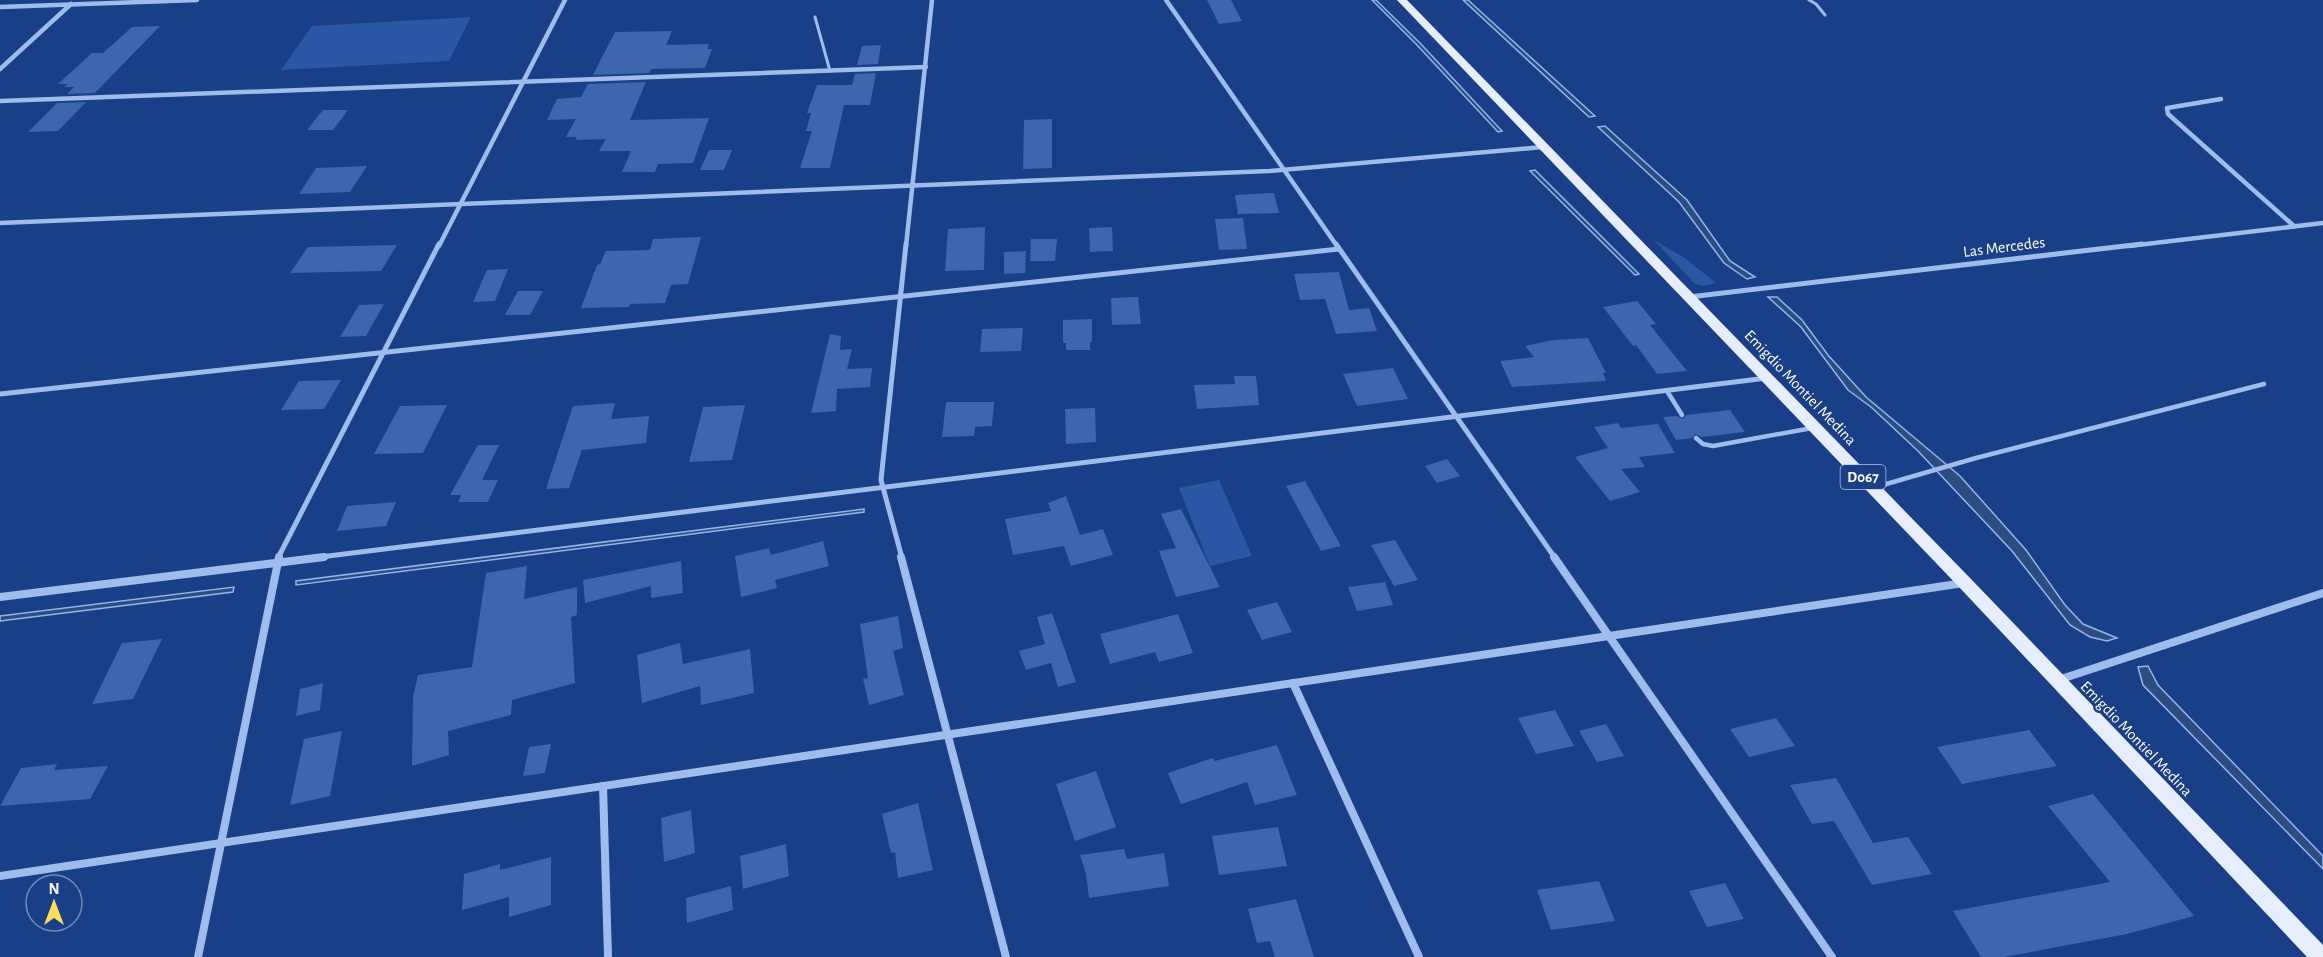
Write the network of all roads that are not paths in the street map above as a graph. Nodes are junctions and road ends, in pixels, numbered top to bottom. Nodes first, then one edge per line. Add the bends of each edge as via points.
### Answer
1 (75, 0) edge
2 (196, 0) edge
3 (565, 0) edge
4 (932, 0) edge
5 (1166, 0) edge
6 (1402, 0) edge
7 (1809, 0) edge
8 (71, 4) junction
9 (0, 7) edge
10 (1824, 15) dead end
11 (815, 17) dead end
12 (927, 67) junction
13 (0, 69) edge
14 (830, 71) junction
15 (522, 82) junction
16 (2221, 99) dead end
17 (0, 101) edge
18 (1543, 147) junction
19 (1284, 170) junction
20 (912, 186) junction
21 (459, 204) junction
22 (2323, 222) edge
23 (0, 223) edge
24 (2294, 226) junction
25 (1339, 249) junction
26 (900, 297) junction
27 (1688, 297) junction
28 (382, 353) junction
29 (1767, 378) junction
30 (2264, 384) dead end
31 (1667, 391) junction
32 (0, 394) edge
33 (1682, 415) dead end
34 (1455, 417) junction
35 (1815, 428) junction
36 (1696, 438) dead end
37 (883, 487) junction
38 (1873, 488) junction
39 (276, 562) junction
40 (1965, 583) junction
41 (2323, 593) edge
42 (0, 597) edge
43 (1608, 636) junction
44 (2057, 680) junction
45 (1293, 683) junction
46 (948, 734) junction
47 (603, 786) junction
48 (221, 843) junction
49 (0, 876) edge
50 (198, 957) edge
51 (608, 957) edge
52 (1006, 957) edge
53 (1419, 957) edge
54 (1832, 957) edge
55 (2321, 957) edge

1 - 8 street
2 - 8 street
3 - 15 street
4 - 12 street
5 - 19 street
6 - 18 main road, Emigdio Montiel Medina / D067
7 - 10 lane
8 - 9 street
8 - 13 street
11 - 14 lane
12 - 14 street
12 - 20 street
14 - 15 street
15 - 17 street
15 - 21 street
16 - 24 street via 2167,108 2168,114
18 - 19 street
18 - 27 main road, Emigdio Montiel Medina / D067
19 - 20 street
19 - 25 street
20 - 21 street
20 - 26 street
21 - 23 street
21 - 28 street
22 - 24 street, Las Mercedes
24 - 27 street, Las Mercedes
25 - 26 street
25 - 34 street
26 - 28 street
26 - 37 street
27 - 29 main road, Emigdio Montiel Medina / D067
28 - 32 street
28 - 39 street
29 - 31 street
29 - 35 main road, Emigdio Montiel Medina / D067
30 - 38 lane
31 - 33 lane
31 - 34 street
34 - 37 street
34 - 43 street
35 - 36 lane via 1713,446
35 - 38 main road, Emigdio Montiel Medina / D067
37 - 39 street
37 - 46 street
38 - 40 main road, Emigdio Montiel Medina / D067
39 - 42 street
39 - 48 street
40 - 43 street
40 - 44 main road, Emigdio Montiel Medina / D067
41 - 44 street
43 - 45 street
43 - 54 street
44 - 55 main road, Emigdio Montiel Medina / D067
45 - 46 street
45 - 53 street
46 - 47 street
46 - 52 street
47 - 48 street
47 - 51 street
48 - 49 street
48 - 50 street

